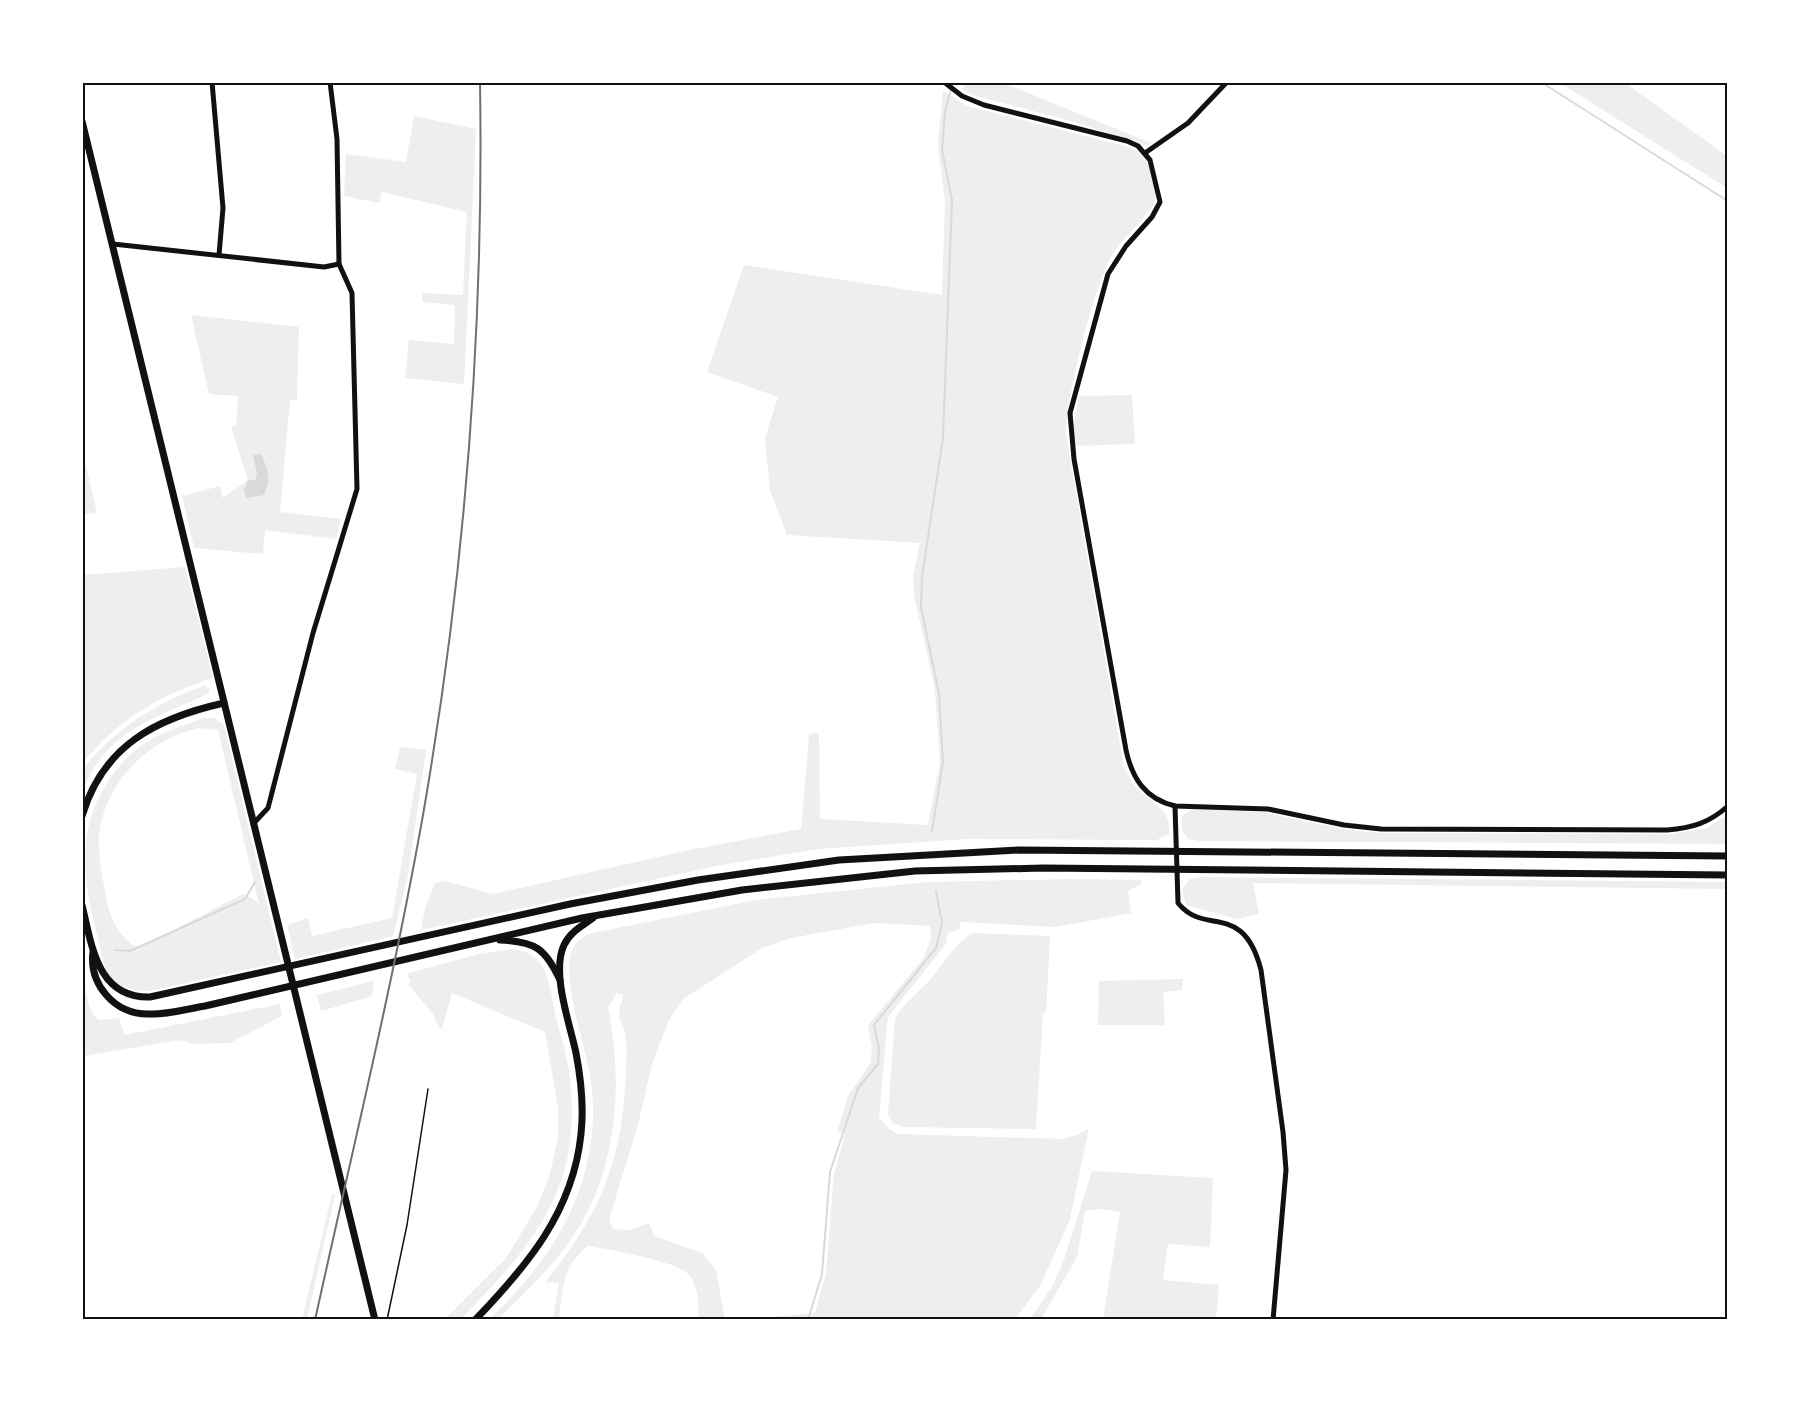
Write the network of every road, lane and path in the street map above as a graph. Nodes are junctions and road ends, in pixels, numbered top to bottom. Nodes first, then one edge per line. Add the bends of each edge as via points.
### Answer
1 (212, 82) edge
2 (330, 82) edge
3 (1227, 82) edge
4 (945, 83) edge
5 (82, 121) edge
6 (1145, 153) junction
7 (113, 244) junction
8 (219, 255) junction
9 (339, 264) junction
10 (224, 703) junction
11 (1175, 806) junction
12 (1728, 806) edge
13 (82, 816) edge
14 (253, 824) junction
15 (1176, 851) junction
16 (1728, 856) edge
17 (1176, 870) junction
18 (1728, 875) edge
19 (82, 905) edge
20 (593, 918) junction
21 (498, 939) junction
22 (93, 950) junction
23 (561, 983) junction
24 (428, 1089) dead end
25 (375, 1320) edge
26 (387, 1320) edge
27 (475, 1320) edge
28 (1273, 1320) edge

1 - 8 street via 223,208
2 - 9 street via 337,139
3 - 6 street via 1188,123
4 - 6 street via 984,105 1127,141
5 - 7 main road
6 - 11 street via 1153,167 1160,202 1108,274 1075,389 1070,432 1130,770 1146,792
7 - 8 street
7 - 10 main road
8 - 9 street via 324,267
9 - 14 street via 352,293 357,489 313,633 268,808
10 - 13 main road via 168,718 126,745 108,765
10 - 14 main road
11 - 12 street via 1268,809 1381,829 1667,830 1692,828 1713,819
11 - 15 street
14 - 25 main road
15 - 16 main road
15 - 17 street
15 - 22 main road via 928,853 828,861 708,878 570,904 150,997 135,998 112,985
17 - 18 main road
17 - 20 main road via 915,871 742,890
17 - 28 street via 1180,906 1245,934 1261,970 1286,1170
19 - 22 main road
20 - 21 main road
20 - 23 main road via 575,930 564,946
21 - 22 main road via 205,1006 147,1015 117,1005 103,992 91,965
21 - 23 main road via 525,942 541,950
23 - 27 main road via 581,1092 581,1134 572,1177 543,1241 516,1277
24 - 26 path via 407,1225

